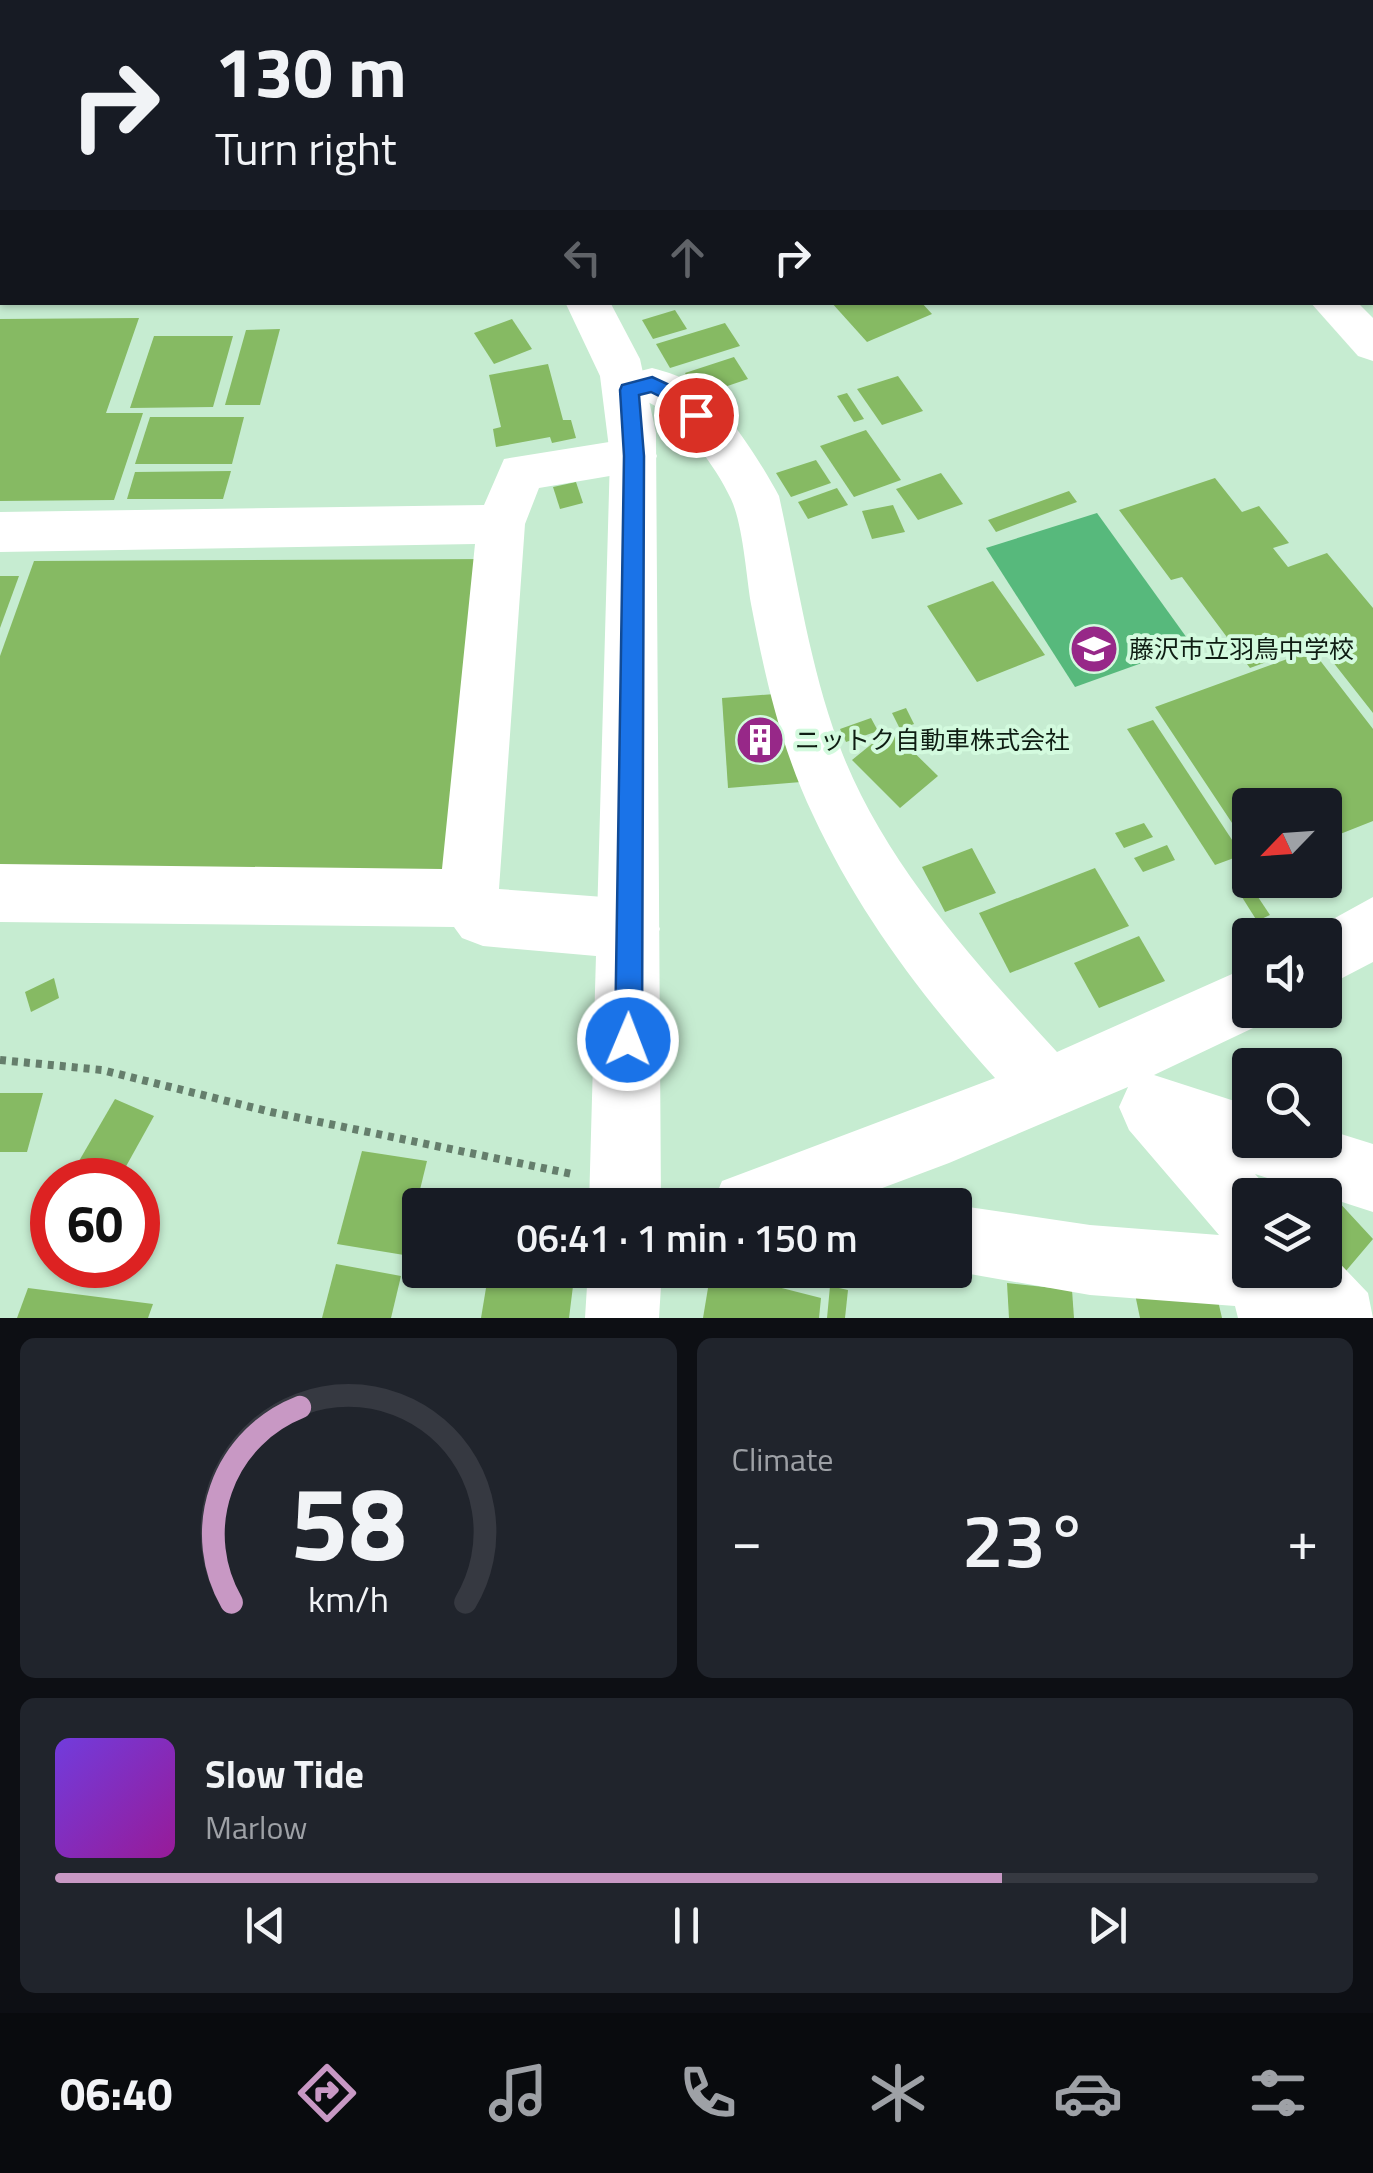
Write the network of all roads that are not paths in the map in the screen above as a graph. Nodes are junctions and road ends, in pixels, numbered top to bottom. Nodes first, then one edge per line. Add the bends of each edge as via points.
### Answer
1 (589, 305) edge
2 (1334, 305) edge
3 (1373, 346) edge
4 (629, 390) junction
5 (634, 456) junction
6 (500, 524) junction
7 (0, 532) edge
8 (0, 893) edge
9 (469, 898) junction
10 (1373, 927) edge
11 (630, 928) junction
12 (1342, 946) edge
13 (1232, 1010) edge
14 (1133, 1084) junction
15 (1048, 1089) junction
16 (1373, 1178) edge
17 (626, 1188) edge
18 (803, 1188) edge
19 (1232, 1215) edge
20 (972, 1242) edge
21 (1232, 1257) edge
22 (624, 1288) edge
23 (1304, 1288) edge
24 (622, 1318) edge
25 (1343, 1318) edge

1 - 4 main road
2 - 3 street
4 - 5 main road
4 - 15 street via 652,384 682,399 755,496 790,668 810,741 836,800 904,920
5 - 6 street via 522,472
5 - 11 main road
6 - 7 street
6 - 9 street
8 - 9 street
9 - 11 street via 484,918
10 - 12 street
11 - 17 main road
13 - 14 street
14 - 15 street
14 - 16 street
14 - 19 street
15 - 18 street
20 - 21 street via 1090,1260
22 - 24 main road
23 - 25 street

